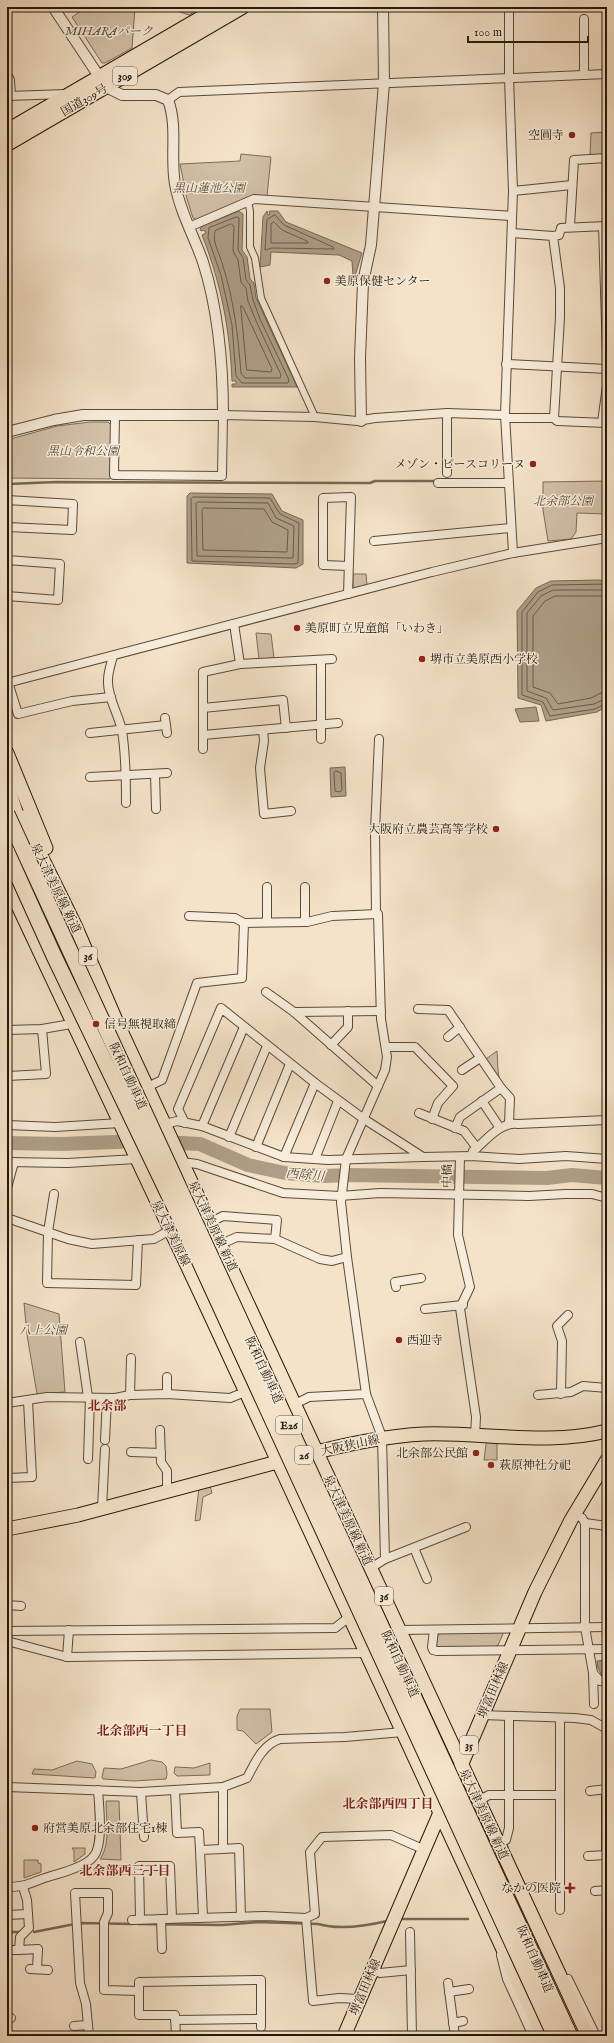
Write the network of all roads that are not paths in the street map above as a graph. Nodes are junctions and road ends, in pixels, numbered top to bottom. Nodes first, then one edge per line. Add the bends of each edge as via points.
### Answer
1 (53, 7) edge
2 (220, 7) edge
3 (242, 7) edge
4 (383, 7) edge
5 (509, 7) edge
6 (584, 19) dead end
7 (7, 74) edge
8 (607, 74) edge
9 (584, 75) junction
10 (509, 78) junction
11 (103, 82) junction
12 (384, 83) junction
13 (70, 94) junction
14 (9, 96) edge
15 (168, 100) junction
16 (7, 131) edge
17 (7, 144) edge
18 (607, 158) edge
19 (572, 185) junction
20 (512, 191) junction
21 (248, 201) junction
22 (374, 205) junction
23 (512, 216) junction
24 (570, 226) junction
25 (605, 226) edge
26 (189, 227) junction
27 (512, 234) junction
28 (553, 236) junction
29 (606, 317) edge
30 (607, 355) edge
31 (506, 364) junction
32 (556, 368) junction
33 (607, 369) edge
34 (607, 386) edge
35 (447, 413) junction
36 (115, 415) junction
37 (223, 416) junction
38 (505, 416) junction
39 (316, 417) junction
40 (554, 418) junction
41 (361, 421) junction
42 (604, 422) edge
43 (7, 432) edge
44 (446, 473) dead end
45 (438, 483) dead end
46 (508, 483) junction
47 (7, 500) edge
48 (7, 526) edge
49 (511, 528) junction
50 (607, 538) edge
51 (374, 541) dead end
52 (512, 553) junction
53 (7, 560) edge
54 (349, 566) junction
55 (348, 594) junction
56 (7, 596) edge
57 (234, 624) junction
58 (113, 656) junction
59 (332, 659) dead end
60 (321, 660) junction
61 (240, 664) junction
62 (8, 683) edge
63 (111, 696) junction
64 (203, 708) junction
65 (338, 722) dead end
66 (321, 724) junction
67 (166, 725) dead end
68 (286, 728) junction
69 (121, 729) junction
70 (263, 730) junction
71 (90, 733) dead end
72 (203, 735) junction
73 (321, 739) dead end
74 (380, 739) dead end
75 (203, 749) dead end
76 (7, 753) edge
77 (167, 773) dead end
78 (155, 774) junction
79 (126, 775) junction
80 (90, 776) dead end
81 (7, 787) edge
82 (126, 803) dead end
83 (156, 809) dead end
84 (291, 811) dead end
85 (7, 814) edge
86 (7, 852) edge
87 (32, 868) junction
88 (7, 874) edge
89 (7, 882) edge
90 (267, 887) dead end
91 (305, 888) dead end
92 (376, 914) junction
93 (189, 916) dead end
94 (267, 922) junction
95 (305, 922) junction
96 (244, 923) junction
97 (75, 925) junction
98 (54, 956) junction
99 (266, 992) dead end
100 (112, 1009) junction
101 (418, 1009) dead end
102 (381, 1011) junction
103 (294, 1012) junction
104 (348, 1012) junction
105 (74, 1024) junction
106 (244, 1027) junction
107 (460, 1027) junction
108 (42, 1029) junction
109 (7, 1030) edge
110 (448, 1037) dead end
111 (331, 1045) junction
112 (267, 1046) junction
113 (386, 1047) junction
114 (480, 1058) junction
115 (290, 1064) junction
116 (462, 1070) dead end
117 (7, 1076) edge
118 (315, 1083) junction
119 (378, 1086) junction
120 (147, 1087) junction
121 (501, 1088) junction
122 (338, 1100) junction
123 (482, 1101) junction
124 (419, 1113) dead end
125 (364, 1119) junction
126 (432, 1119) junction
127 (607, 1120) edge
128 (185, 1123) junction
129 (509, 1123) junction
130 (120, 1124) junction
131 (7, 1125) edge
132 (165, 1125) junction
133 (202, 1126) junction
134 (455, 1128) junction
135 (500, 1128) junction
136 (229, 1137) junction
137 (256, 1147) junction
138 (478, 1148) junction
139 (471, 1156) junction
140 (284, 1157) junction
141 (423, 1157) junction
142 (460, 1157) junction
143 (135, 1158) junction
144 (181, 1159) junction
145 (315, 1159) junction
146 (346, 1159) junction
147 (607, 1159) edge
148 (10, 1162) edge
149 (7, 1188) edge
150 (54, 1194) dead end
151 (459, 1195) junction
152 (342, 1196) junction
153 (607, 1198) edge
154 (7, 1218) edge
155 (211, 1222) junction
156 (170, 1230) junction
157 (48, 1232) junction
158 (275, 1239) junction
159 (138, 1240) junction
160 (221, 1244) junction
161 (347, 1257) junction
162 (421, 1278) dead end
163 (396, 1287) dead end
164 (463, 1305) junction
165 (425, 1309) dead end
166 (568, 1315) dead end
167 (80, 1342) dead end
168 (131, 1358) dead end
169 (167, 1377) dead end
170 (607, 1388) edge
171 (246, 1392) junction
172 (130, 1394) junction
173 (167, 1394) junction
174 (366, 1394) junction
175 (561, 1394) junction
176 (538, 1395) dead end
177 (89, 1398) junction
178 (107, 1398) junction
179 (28, 1401) junction
180 (7, 1403) edge
181 (295, 1404) junction
182 (160, 1430) dead end
183 (607, 1431) edge
184 (476, 1436) junction
185 (382, 1437) junction
186 (131, 1452) dead end
187 (316, 1452) junction
188 (161, 1453) junction
189 (88, 1460) dead end
190 (607, 1460) edge
191 (278, 1462) junction
192 (7, 1478) edge
193 (167, 1490) junction
194 (102, 1508) junction
195 (575, 1514) junction
196 (585, 1523) junction
197 (607, 1526) edge
198 (466, 1527) dead end
199 (7, 1529) edge
200 (414, 1548) junction
201 (385, 1559) junction
202 (371, 1568) junction
203 (427, 1579) dead end
204 (7, 1605) edge
205 (21, 1606) dead end
206 (349, 1617) junction
207 (585, 1627) junction
208 (607, 1627) edge
209 (519, 1628) junction
210 (69, 1630) junction
211 (399, 1630) junction
212 (434, 1630) junction
213 (7, 1632) edge
214 (7, 1641) edge
215 (589, 1649) junction
216 (607, 1649) edge
217 (509, 1650) junction
218 (366, 1654) junction
219 (67, 1657) junction
220 (593, 1673) junction
221 (607, 1682) edge
222 (594, 1704) dead end
223 (482, 1715) junction
224 (509, 1716) junction
225 (560, 1718) junction
226 (607, 1729) edge
227 (403, 1732) junction
228 (461, 1765) junction
229 (7, 1787) edge
230 (223, 1787) junction
231 (606, 1789) edge
232 (98, 1790) junction
233 (175, 1790) junction
234 (141, 1792) junction
235 (590, 1792) dead end
236 (509, 1795) junction
237 (560, 1795) junction
238 (478, 1801) junction
239 (440, 1813) junction
240 (144, 1837) dead end
241 (498, 1844) junction
242 (223, 1849) junction
243 (200, 1850) junction
244 (425, 1850) junction
245 (606, 1855) edge
246 (588, 1856) dead end
247 (7, 1887) edge
248 (23, 1887) junction
249 (560, 1888) junction
250 (607, 1890) edge
251 (520, 1891) junction
252 (595, 1891) dead end
253 (482, 1902) junction
254 (560, 1910) dead end
255 (28, 1914) junction
256 (7, 1915) edge
257 (241, 1917) junction
258 (172, 1918) junction
259 (203, 1918) junction
260 (306, 1918) junction
261 (140, 1919) junction
262 (132, 1920) dead end
263 (161, 1922) junction
264 (410, 1932) dead end
265 (497, 1937) junction
266 (162, 1949) dead end
267 (7, 1950) edge
268 (19, 1950) junction
269 (552, 1958) junction
270 (372, 1969) junction
271 (48, 1970) dead end
272 (411, 1970) junction
273 (448, 1983) dead end
274 (469, 1989) dead end
275 (139, 1991) junction
276 (449, 1992) junction
277 (359, 1999) junction
278 (175, 2020) junction
279 (463, 2022) dead end
280 (453, 2023) junction
281 (88, 2025) junction
282 (74, 2026) dead end
283 (89, 2036) edge
284 (176, 2036) edge
285 (344, 2036) edge
286 (412, 2036) edge
287 (455, 2036) edge
288 (533, 2036) edge
289 (543, 2036) edge
290 (555, 2036) edge
291 (570, 2036) edge
292 (588, 2036) edge
293 (596, 2036) edge

1 - 11 street
2 - 11 highway, 国道309号 / 309
3 - 11 highway, 国道309号 / 309
4 - 12 street
5 - 10 street
6 - 9 street
7 - 14 street via 10,80
8 - 9 street
9 - 10 street
10 - 12 street
10 - 20 street
11 - 13 highway, 国道309号 / 309
11 - 15 street via 122,95 156,95
11 - 17 highway, 国道309号 / 309
12 - 15 street via 180,92
12 - 22 street
13 - 14 street
13 - 16 highway, 国道309号 / 309
15 - 26 street via 173,113 175,184
18 - 19 street via 574,160
19 - 20 street
19 - 24 street
20 - 23 street
21 - 22 street via 254,199
21 - 26 street
21 - 39 street via 250,247 255,258 261,298
22 - 23 street
22 - 41 street via 371,245 363,282
23 - 27 street
24 - 25 street
24 - 28 street via 561,228 559,234
25 - 29 street
26 - 37 street via 202,261 218,323 222,355
27 - 28 street
27 - 31 street
28 - 32 street via 560,295
29 - 30 street
31 - 32 street
31 - 38 street
32 - 33 street
32 - 40 street
34 - 42 street
35 - 38 street
35 - 41 street
35 - 44 street
36 - 37 street
36 - 37 street via 114,475 222,476
36 - 43 street via 69,417
37 - 39 street
38 - 40 street
38 - 46 street
39 - 41 street
40 - 42 street via 557,421
45 - 46 street
46 - 49 street
47 - 48 street via 73,504 72,530
49 - 51 street
49 - 52 street
50 - 52 street
52 - 55 street
53 - 56 street via 60,564 58,600
54 - 54 street via 323,566 323,498 351,497
54 - 55 street
55 - 57 street
57 - 58 street
57 - 61 street
58 - 62 street
58 - 63 street via 108,681
59 - 60 street
60 - 61 street
60 - 66 street
61 - 64 street via 203,672
62 - 63 street via 18,714 72,701
63 - 69 street
64 - 68 street via 283,700
64 - 72 street
65 - 66 street
66 - 68 street
66 - 73 street
67 - 69 street
68 - 70 street
69 - 71 street
69 - 79 street
70 - 72 street
70 - 84 street via 260,768 264,814
72 - 75 street
74 - 92 street
76 - 97 main road, 36 via 71,908
77 - 78 street
78 - 79 street
78 - 83 street
79 - 80 street
79 - 82 street
81 - 87 highway, bridge
81 - 97 main road, 泉大津美原線 新道 / 36
85 - 87 highway, 阪和自動車道 / E26, bridge
86 - 98 highway, 阪和自動車道 / E26, bridge
87 - 291 highway, 阪和自動車道 / E26, bridge
88 - 98 highway, bridge
89 - 105 main road
90 - 94 street
91 - 95 street
92 - 95 street via 332,916
92 - 102 street
93 - 96 street via 235,918
94 - 95 street
94 - 96 street
96 - 120 street via 242,978 198,984 162,1080
97 - 100 main road, 泉大津美原線 新道 / 36
98 - 290 highway, 阪和自動車道 / E26, bridge via 176,1210
99 - 103 street
100 - 105 street
100 - 120 main road, 泉大津美原線 新道 / 36
101 - 107 street via 448,1010
102 - 104 street
102 - 113 street
103 - 104 street
103 - 111 street
104 - 111 street via 348,1027
105 - 108 street
105 - 130 main road
106 - 112 street
106 - 128 street via 221,1008 178,1109
106 - 133 street
107 - 110 street
107 - 114 street
108 - 109 street
108 - 117 street via 46,1074
111 - 119 street
112 - 115 street
112 - 136 street
113 - 119 street via 387,1057
113 - 126 street via 415,1048 453,1086 438,1103
114 - 116 street
114 - 121 street
115 - 118 street
115 - 137 street
118 - 122 street
118 - 140 street
119 - 125 street
120 - 132 main road, 泉大津美原線 新道 / 36
121 - 123 street
121 - 129 street via 510,1098
122 - 125 street
122 - 145 street
123 - 134 street via 460,1117
123 - 135 street
124 - 126 street
125 - 141 street
125 - 146 street
126 - 134 street
127 - 129 street
128 - 132 street via 177,1121
128 - 133 street
129 - 135 street
130 - 131 street via 55,1127
130 - 143 main road
132 - 144 main road, 泉大津美原線 新道 / 36
133 - 136 street
134 - 138 street via 464,1131
135 - 138 street
136 - 137 street
137 - 140 street
138 - 139 street
139 - 142 street
139 - 147 street via 519,1159 566,1156
140 - 145 street
141 - 142 street
141 - 146 street
142 - 151 street, 中橋
143 - 148 street via 68,1163
143 - 156 main road, 泉大津美原線
144 - 152 street via 283,1193
144 - 155 main road, 泉大津美原線 新道 / 36
145 - 146 street
146 - 152 street
148 - 149 street
150 - 157 street
151 - 152 street via 380,1193
151 - 153 street via 592,1194
151 - 164 street, 中橋 via 458,1235 470,1287
152 - 161 street
154 - 157 street
155 - 158 street via 223,1216 277,1220
155 - 160 main road, 泉大津美原線 新道 / 36
156 - 159 street via 154,1239
156 - 171 main road, 泉大津美原線
157 - 159 street via 92,1244
157 - 159 street via 47,1283 136,1285
158 - 160 street via 237,1237
158 - 161 street via 320,1259 332,1261
160 - 181 main road, 泉大津美原線 新道 / 36
161 - 174 street
162 - 163 street via 395,1282
164 - 165 street
164 - 184 street, 中橋 via 460,1308 476,1417
166 - 175 street via 557,1326 562,1342
167 - 177 street
168 - 172 street
169 - 173 street
170 - 175 street via 583,1386
171 - 173 street via 230,1398
171 - 191 main road
172 - 173 street
172 - 178 street
174 - 181 street via 309,1397
174 - 185 street
175 - 176 street
177 - 178 street
177 - 179 street via 47,1397
177 - 189 street
178 - 194 street
179 - 180 street
179 - 192 street via 32,1477
181 - 187 main road, 泉大津美原線 新道 / 36
182 - 188 street
183 - 184 main road, 大阪狭山線 / 26 via 570,1436
184 - 185 main road, 大阪狭山線 / 26 via 425,1434
185 - 187 main road, 大阪狭山線 / 26
185 - 201 street
186 - 188 street
187 - 191 main road, 大阪狭山線 / 26
187 - 202 main road, 泉大津美原線 新道 / 36
188 - 193 street via 161,1462 167,1471
190 - 195 main road, 堺富田林線 / 35
191 - 193 main road, 大阪狭山線 / 26
191 - 206 main road
193 - 194 main road, 大阪狭山線 / 26
194 - 199 main road, 大阪狭山線 / 26
195 - 196 street
195 - 209 main road, 堺富田林線 / 35
196 - 197 street
196 - 207 street
198 - 200 street via 447,1531
200 - 201 street
200 - 203 street
201 - 202 street
202 - 211 main road, 泉大津美原線 新道 / 36
204 - 205 street
206 - 210 street via 336,1628
206 - 218 main road
207 - 208 street
207 - 209 street
207 - 215 street
209 - 212 street
209 - 217 main road, 堺富田林線 / 35
210 - 213 street
210 - 219 street
211 - 212 street
211 - 228 main road, 泉大津美原線 新道 / 36
212 - 217 street via 434,1650
214 - 219 street
215 - 216 street
215 - 217 street
215 - 220 street
217 - 223 main road, 堺富田林線 / 35
218 - 219 street
218 - 227 main road
220 - 221 street via 600,1680
220 - 222 street
223 - 224 street
223 - 228 main road, 堺富田林線 / 35
224 - 225 street
224 - 236 street
225 - 226 street via 591,1720
225 - 237 street
227 - 230 street via 273,1741 262,1752 247,1778
227 - 239 main road
228 - 238 main road, 泉大津美原線 新道 / 36
228 - 239 main road, 堺富田林線 / 35
229 - 232 street
230 - 233 street
230 - 242 street
231 - 235 street
231 - 245 street
232 - 234 street
232 - 248 street via 99,1843 94,1857 65,1873
233 - 234 street
233 - 243 street via 177,1833 199,1832
234 - 240 street
236 - 237 street
236 - 238 street via 489,1795
236 - 241 street via 508,1836
237 - 249 street
238 - 241 main road, 泉大津美原線 新道 / 36
239 - 244 main road, 堺富田林線 / 35
239 - 253 main road
241 - 251 main road, 泉大津美原線 新道 / 36
242 - 243 street
242 - 257 street via 239,1848
243 - 259 street
244 - 260 street via 391,1835 322,1837 310,1852 316,1914
244 - 270 main road, 堺富田林線 / 35
245 - 246 street
247 - 248 street
248 - 255 street
249 - 251 street via 531,1887
249 - 254 street
250 - 252 street
251 - 253 main road
251 - 269 main road, 泉大津美原線 新道 / 36
253 - 265 main road
255 - 256 street
255 - 268 street via 29,1928 20,1937
257 - 259 street
257 - 260 street
258 - 259 street
258 - 261 street via 170,1866 139,1866
258 - 263 street
260 - 277 street via 313,2001
261 - 262 street
261 - 263 street
263 - 266 street
264 - 272 street
265 - 288 street via 507,1979
265 - 289 main road
267 - 268 street
268 - 271 street via 38,1949 34,1969
269 - 292 main road, 泉大津美原線 新道 / 36
269 - 293 street via 568,1979
270 - 272 street via 380,1973
270 - 277 main road, 堺富田林線 / 35
272 - 286 street
273 - 276 street
274 - 276 street
275 - 278 street via 139,2015 175,2014
275 - 278 street via 139,1982 261,1980 261,2023
275 - 281 street via 104,1990 104,1922 108,1913 108,1893 75,1893 80,1983
276 - 280 street
277 - 285 main road, 堺富田林線 / 35
278 - 284 street
279 - 280 street
280 - 287 street
281 - 282 street
281 - 283 street

